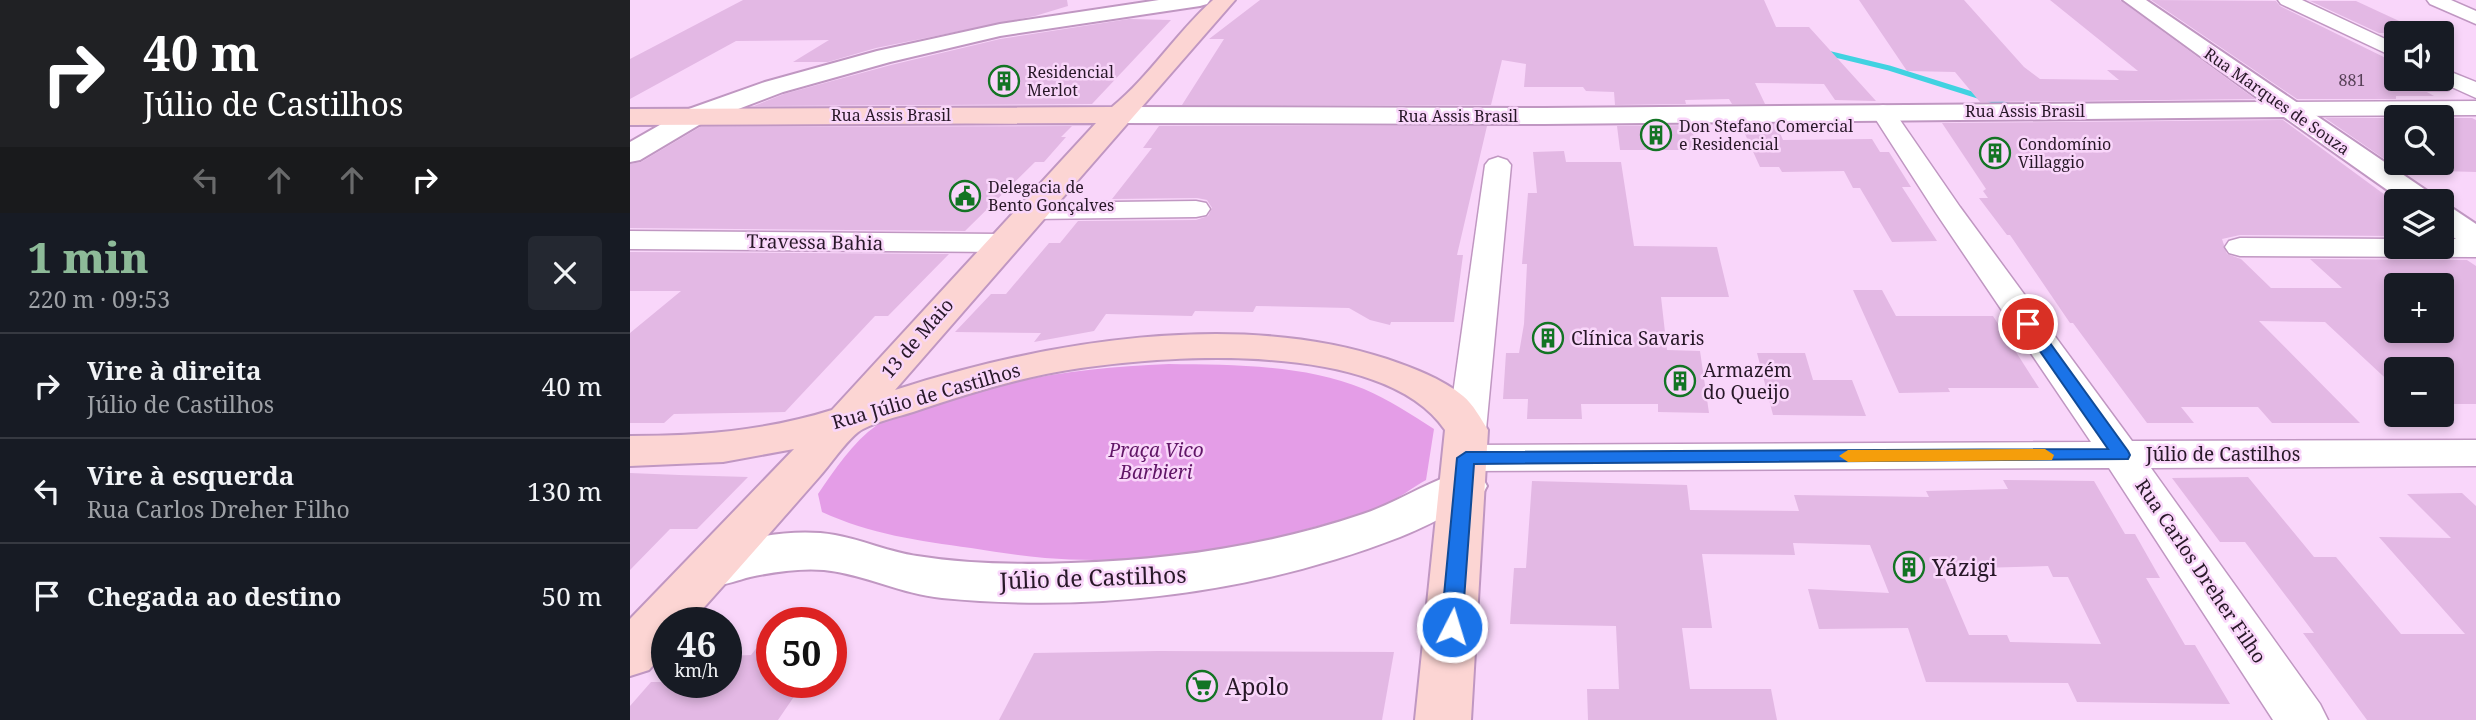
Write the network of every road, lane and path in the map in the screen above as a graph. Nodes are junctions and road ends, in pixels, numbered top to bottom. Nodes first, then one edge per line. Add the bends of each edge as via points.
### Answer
1 (2133, 0) edge
2 (2287, 0) edge
3 (2437, 0) edge
4 (1203, 2) edge
5 (2476, 18) edge
6 (2384, 46) edge
7 (2454, 80) edge
8 (2476, 91) edge
9 (2476, 108) edge
10 (2286, 109) junction
11 (1883, 113) junction
12 (1118, 115) junction
13 (695, 116) junction
14 (630, 117) edge
15 (630, 154) edge
16 (1498, 165) dead end
17 (2403, 189) edge
18 (1196, 209) dead end
19 (1030, 211) junction
20 (2454, 224) edge
21 (2476, 238) edge
22 (630, 240) edge
23 (1000, 243) junction
24 (2241, 247) dead end
25 (2476, 247) edge
26 (846, 419) junction
27 (699, 450) junction
28 (630, 451) edge
29 (2476, 453) edge
30 (2121, 455) junction
31 (1466, 458) junction
32 (779, 490) junction
33 (711, 567) junction
34 (630, 654) edge
35 (1443, 720) edge
36 (2302, 720) edge

1 - 10 street, Rua Marques de Souza
2 - 6 street
3 - 5 street
4 - 12 main road, 13 de Maio via 1164,45 1121,104
4 - 12 main road, 13 de Maio via 1194,28 1156,79
4 - 13 street via 951,40 774,87
7 - 8 street
9 - 10 street
10 - 11 street, Rua Assis Brasil
10 - 17 street, Rua Marques de Souza
11 - 12 street, Rua Assis Brasil
11 - 30 street, Rua Carlos Dreher Filho
12 - 13 main road, Rua Assis Brasil
12 - 19 main road, 13 de Maio
13 - 14 main road, Rua Assis Brasil
13 - 15 street
16 - 31 street
18 - 19 street
19 - 23 main road, 13 de Maio
20 - 21 street
22 - 23 street, Travessa Bahia
23 - 26 main road, 13 de Maio
24 - 25 street
26 - 27 main road, Rua Júlio de Castilhos via 774,439
26 - 31 main road, Rua Júlio de Castilhos via 956,383 1044,363 1145,349 1259,348 1308,352 1381,370 1426,391 1449,406
26 - 32 main road, 13 de Maio
27 - 28 main road, Rua Júlio de Castilhos
27 - 32 main road, Rua Júlio de Castilhos via 743,453 770,461 779,470
29 - 30 street, Júlio de Castilhos
30 - 31 street, Júlio de Castilhos
30 - 36 street, Rua Carlos Dreher Filho
31 - 33 street, Júlio de Castilhos via 1385,524 1239,567 1172,577 961,580 909,574 826,552 799,551
31 - 35 main road
32 - 33 main road, 13 de Maio
33 - 34 main road, 13 de Maio

